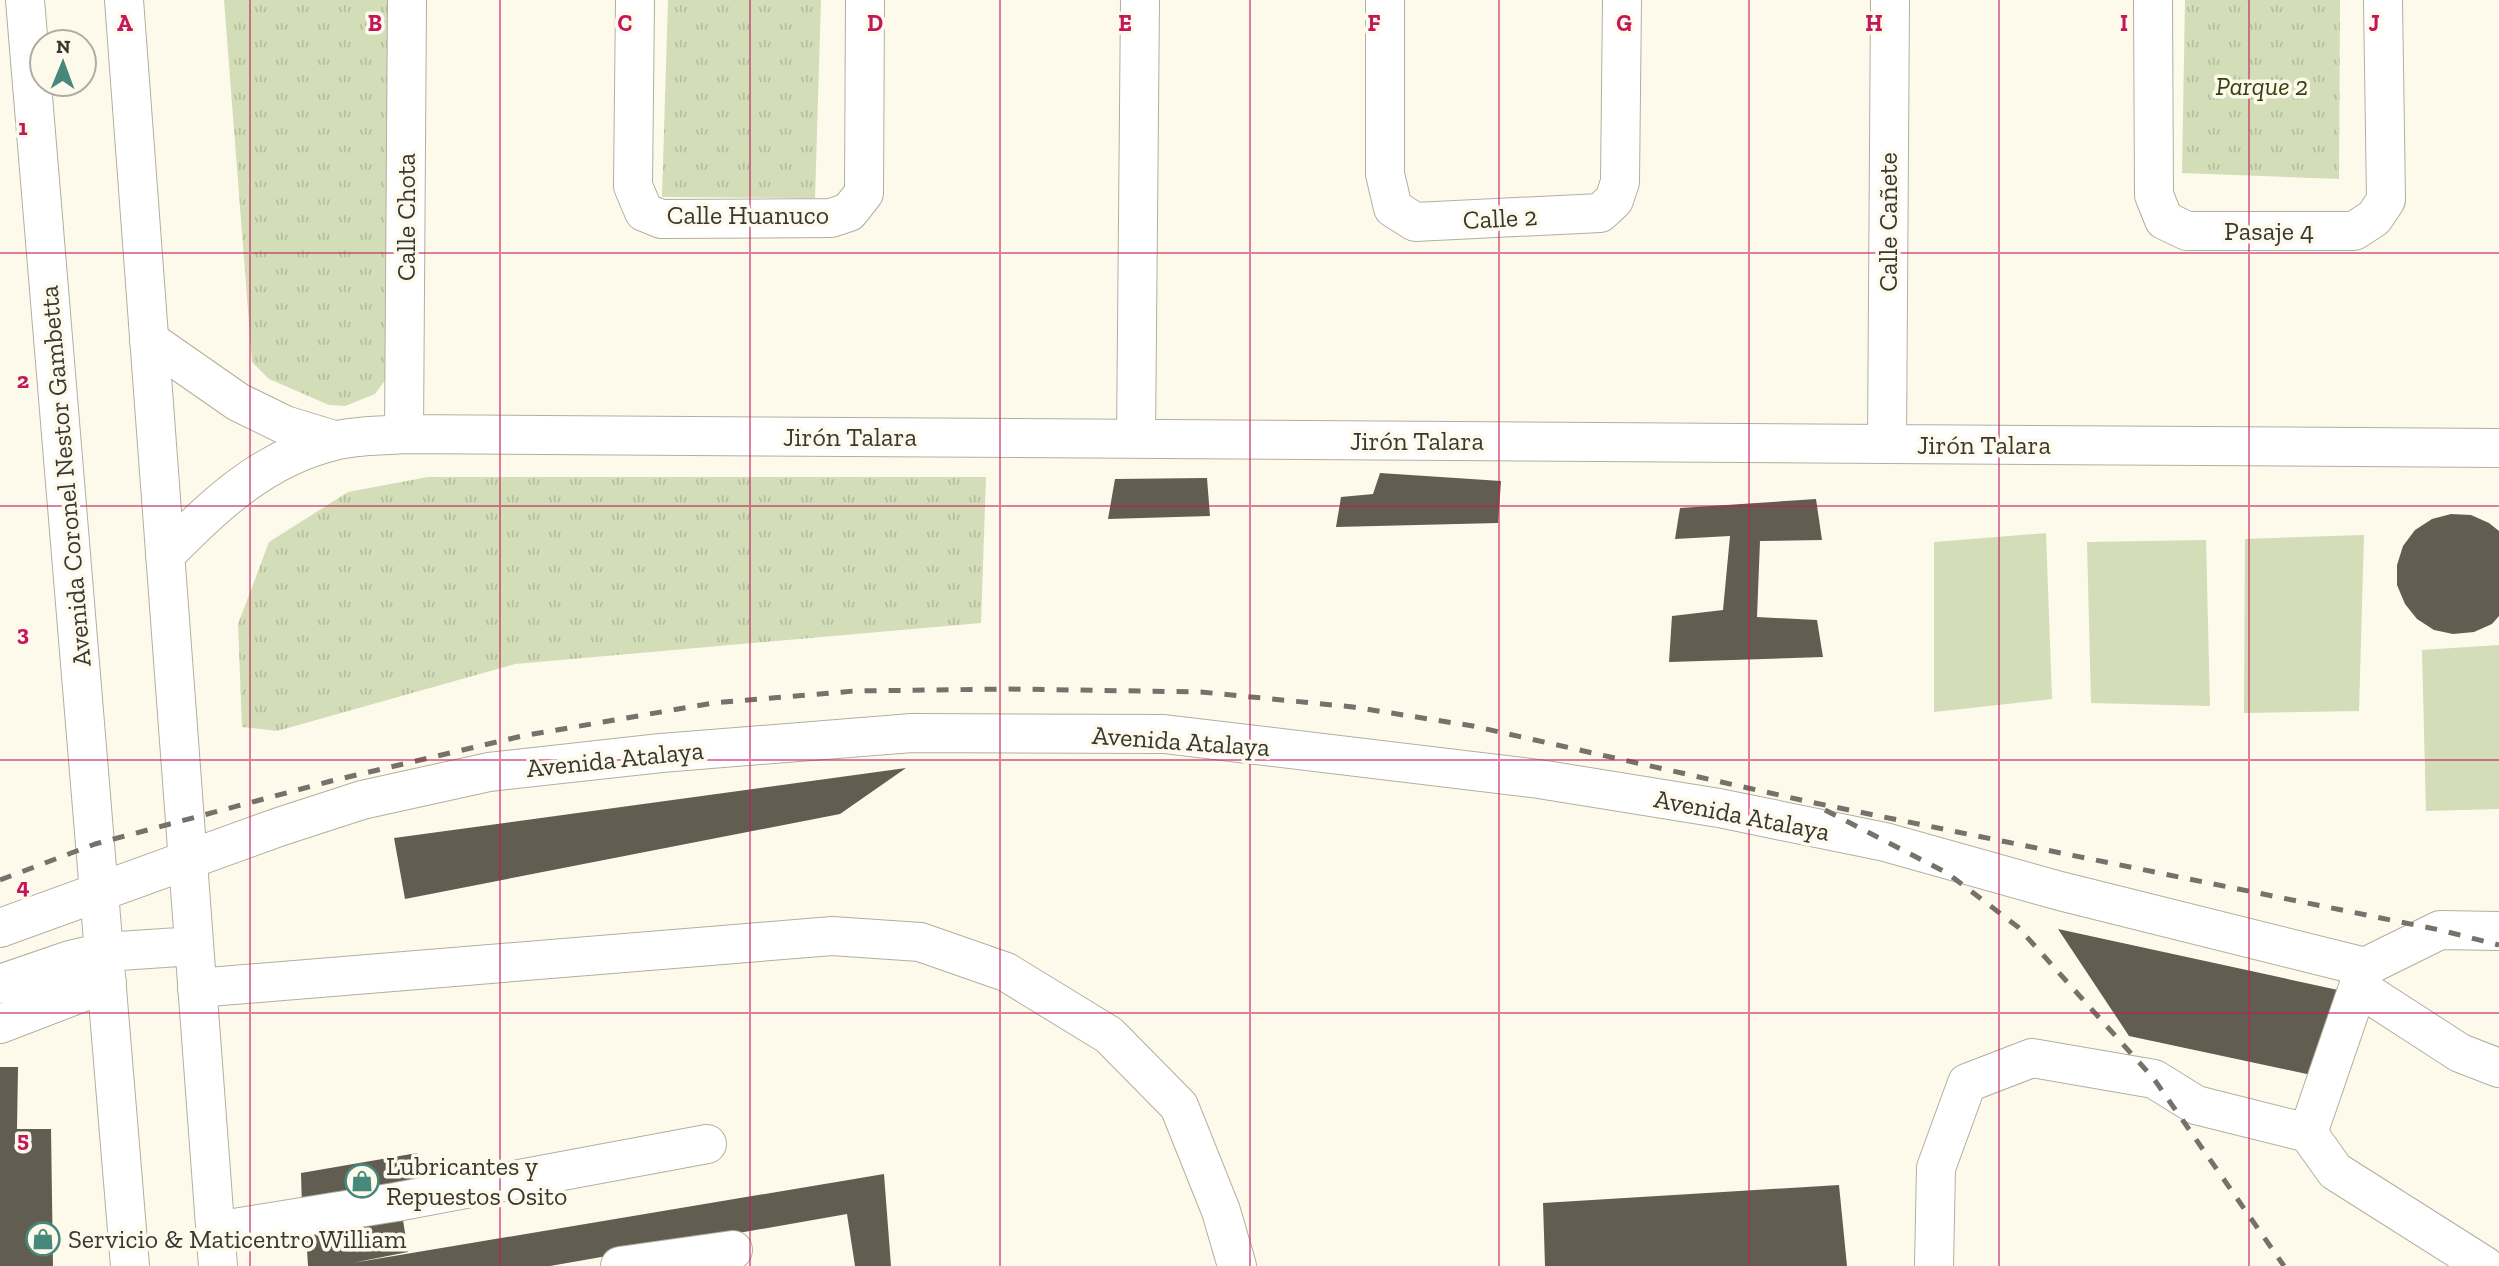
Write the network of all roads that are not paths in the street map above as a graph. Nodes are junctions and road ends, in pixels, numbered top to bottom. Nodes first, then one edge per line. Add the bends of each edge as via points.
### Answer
1 (25, 0) edge
2 (124, 0) edge
3 (407, 0) edge
4 (635, 0) edge
5 (865, 0) edge
6 (1140, 0) edge
7 (1385, 0) edge
8 (1622, 0) edge
9 (1890, 0) edge
10 (2153, 0) edge
11 (2384, 0) edge
12 (149, 340) junction
13 (404, 434) junction
14 (1136, 439) junction
15 (334, 440) junction
16 (1887, 444) junction
17 (2499, 448) edge
18 (165, 555) junction
19 (188, 861) junction
20 (100, 893) junction
21 (0, 928) edge
22 (2499, 931) edge
23 (194, 946) junction
24 (106, 968) junction
25 (2361, 977) junction
26 (0, 984) edge
27 (197, 988) junction
28 (0, 1024) edge
29 (2499, 1068) edge
30 (2308, 1133) junction
31 (707, 1143) dead end
32 (217, 1249) edge
33 (733, 1250) dead end
34 (130, 1266) edge
35 (620, 1266) edge
36 (1237, 1266) edge
37 (1934, 1266) edge
38 (2485, 1266) edge

1 - 20 street, Avenida Coronel Nestor Gambetta
2 - 12 street
3 - 13 street, Calle Chota
4 - 5 street, Calle Huanuco via 633,186 644,212 661,219 831,219 849,212 864,193
6 - 14 street
7 - 8 street, Calle 2 via 1385,174 1392,208 1415,222 1600,213 1614,200 1620,182
9 - 16 street, Calle Cañete
10 - 11 street, Pasaje 4 via 2154,195 2164,220 2187,231 2354,231 2374,218 2386,200
12 - 15 street, Jirón Talara via 238,402 285,425
12 - 18 street
13 - 14 street, Jirón Talara
13 - 15 street, Jirón Talara
14 - 16 street, Jirón Talara
15 - 18 street, Jirón Talara via 286,458 243,482
16 - 17 street, Jirón Talara
18 - 19 street
19 - 20 street, Avenida Atalaya
19 - 23 street
19 - 25 street, Avenida Atalaya via 362,800 489,772 912,733 1164,734 1539,779 1718,808 1885,842
20 - 21 street, Avenida Atalaya
20 - 24 street, Avenida Coronel Nestor Gambetta
22 - 25 street via 2440,930
23 - 24 street
23 - 27 street
24 - 26 street via 70,960
24 - 28 street
24 - 34 street, Avenida Coronel Nestor Gambetta
25 - 29 street, Avenida Atalaya via 2460,1053
25 - 30 street
27 - 32 street
27 - 36 street via 832,936 920,942 1006,972 1109,1035 1179,1106 1222,1211
30 - 37 street via 2196,1105 2154,1079 2032,1058 1967,1083 1936,1168
30 - 38 street via 2335,1171
31 - 32 street via 396,1202
33 - 35 street

